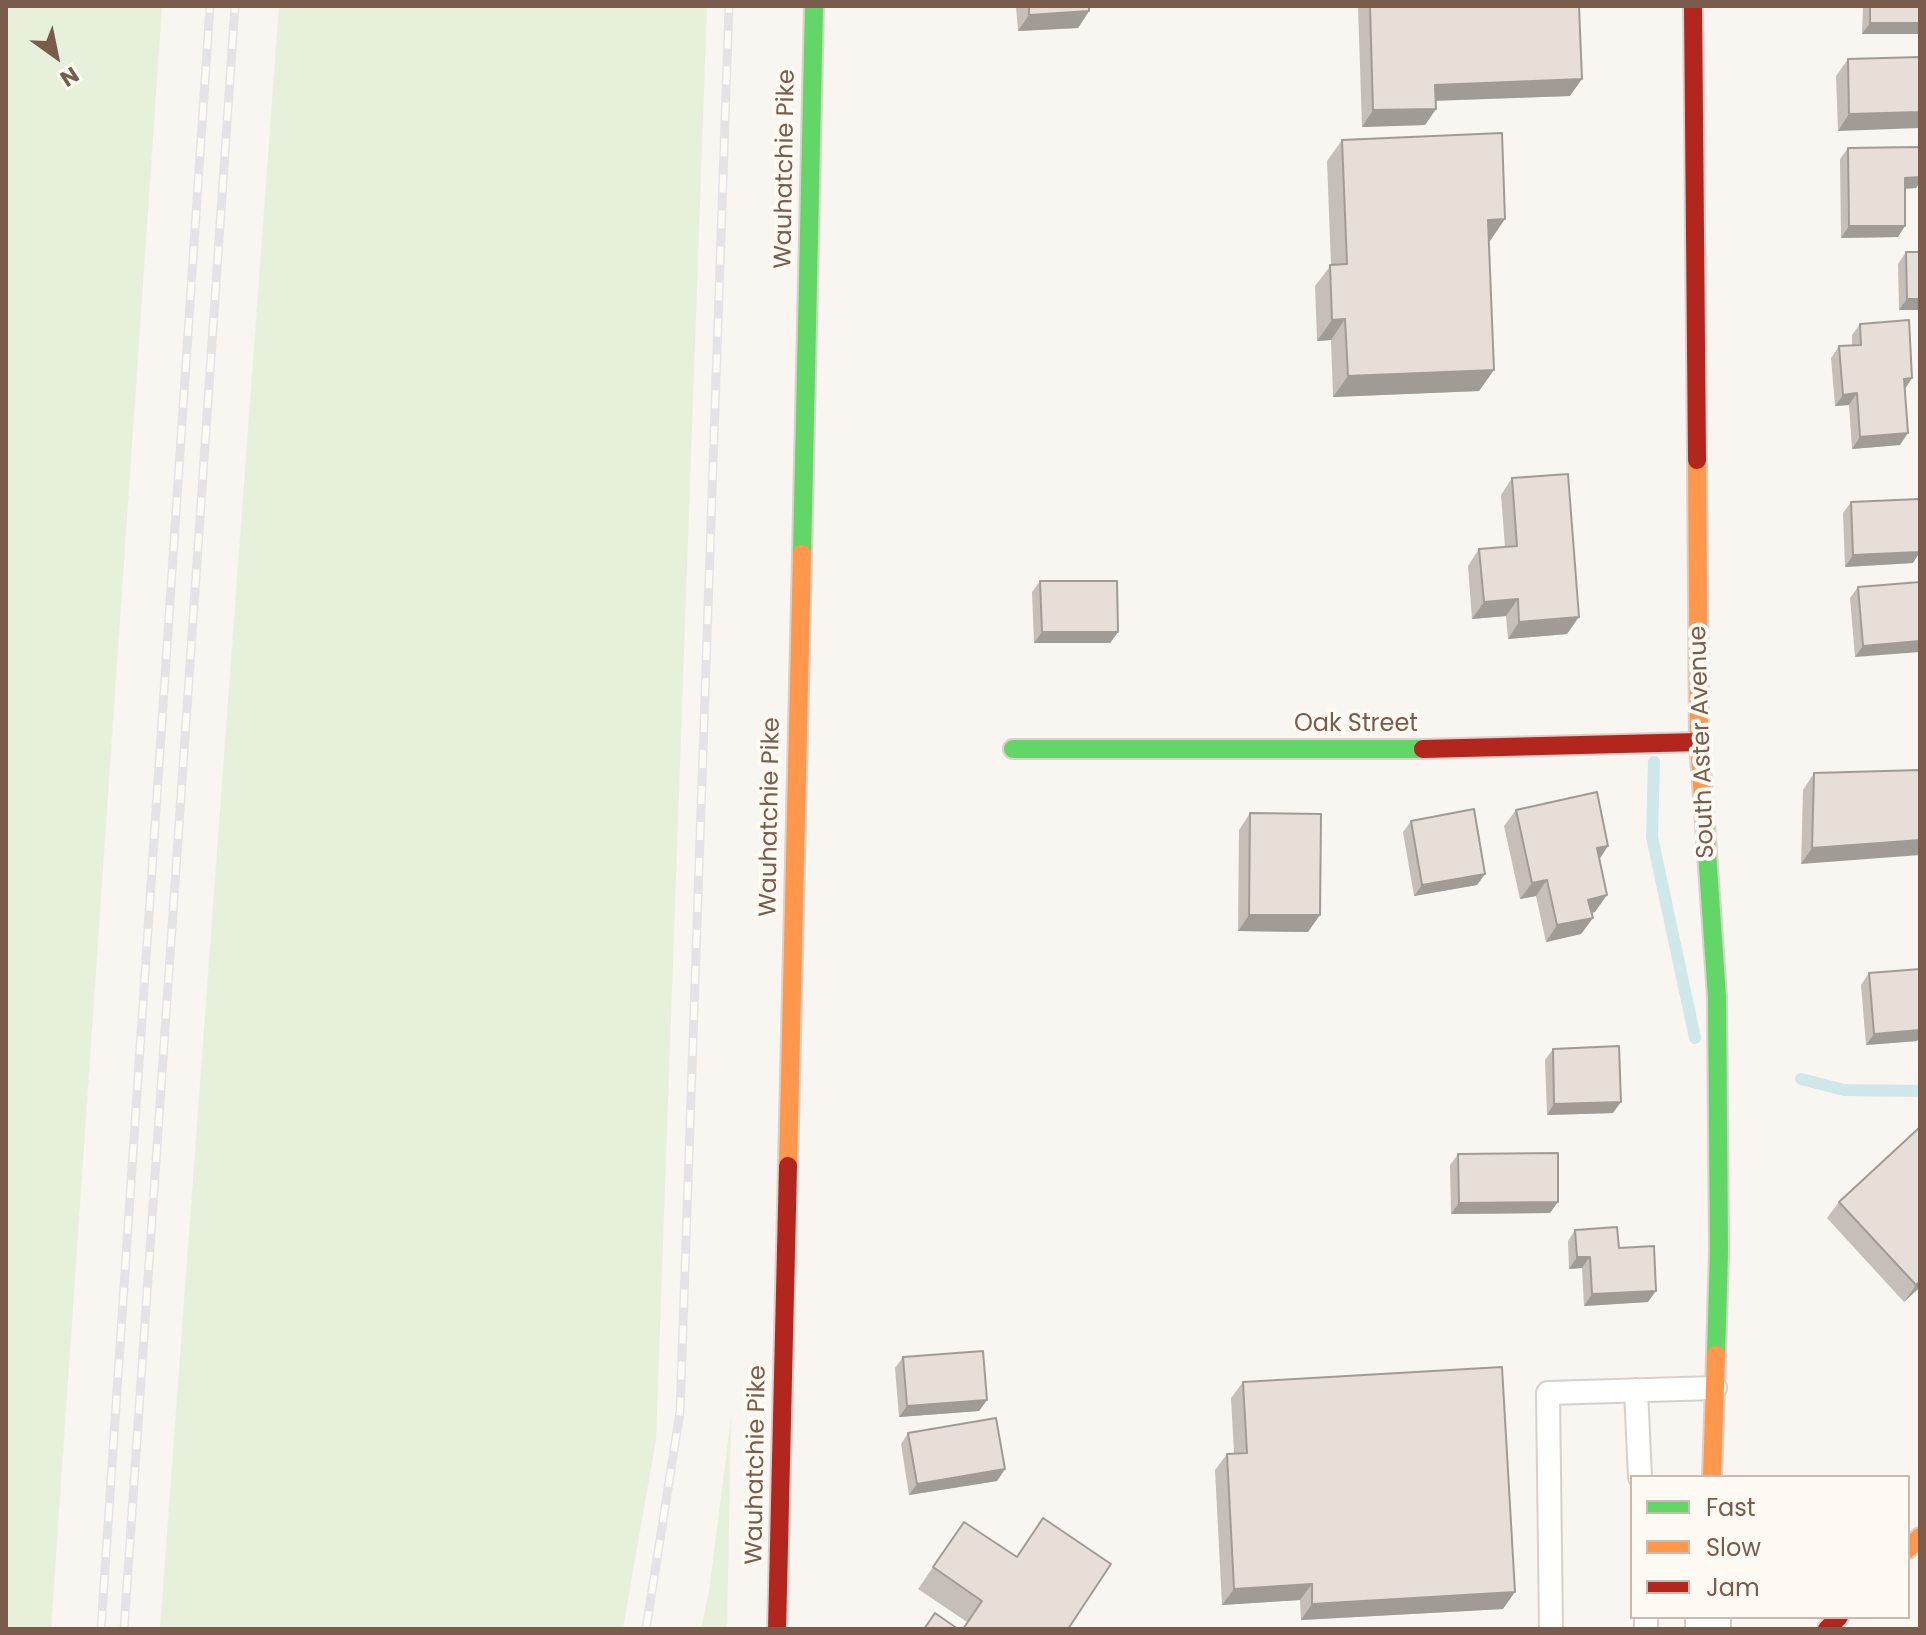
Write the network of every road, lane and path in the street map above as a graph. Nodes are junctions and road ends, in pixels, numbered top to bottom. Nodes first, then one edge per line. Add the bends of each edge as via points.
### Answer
1 (814, 6) edge
2 (1693, 6) edge
3 (1699, 742) junction
4 (1013, 749) dead end
5 (1715, 1388) junction
6 (1636, 1390) junction
7 (1640, 1475) edge
8 (1712, 1475) edge
9 (777, 1629) edge
10 (1551, 1629) edge

1 - 9 street, Wauhatchie Pike
2 - 3 street, South Aster Avenue
3 - 4 street, Oak Street
3 - 5 street, South Aster Avenue via 1717,997
5 - 6 lane
5 - 8 street, South Aster Avenue
6 - 7 lane
6 - 10 lane via 1548,1393

